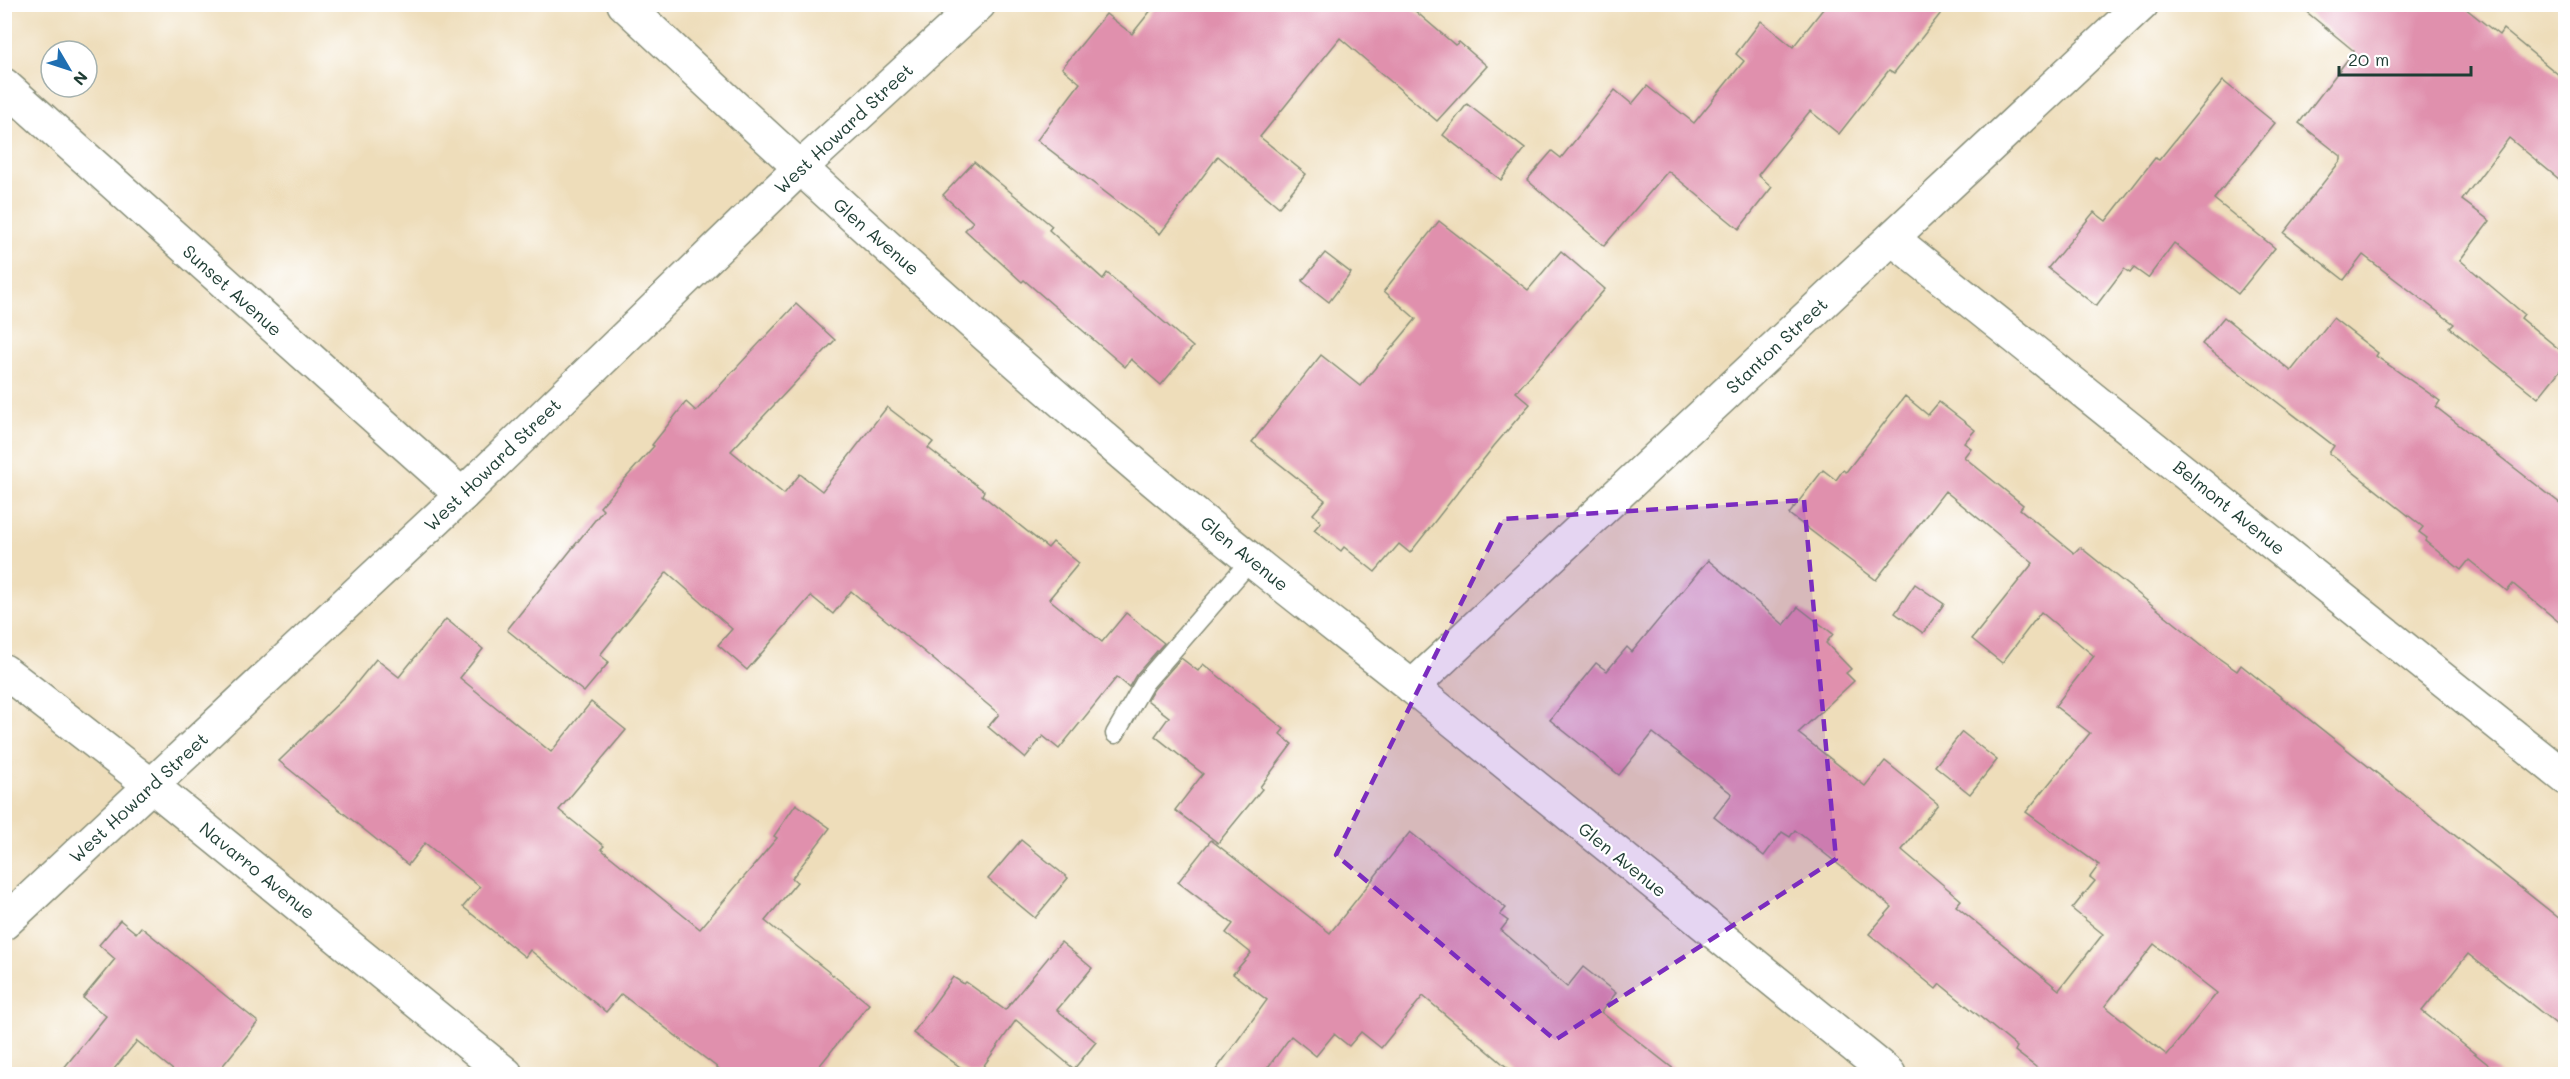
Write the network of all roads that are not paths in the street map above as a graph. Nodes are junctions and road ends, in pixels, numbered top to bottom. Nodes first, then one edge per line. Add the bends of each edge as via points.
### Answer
1 (624, 4) edge
2 (979, 4) edge
3 (2142, 4) edge
4 (4, 85) edge
5 (800, 169) junction
6 (1893, 239) junction
7 (462, 495) junction
8 (1251, 560) junction
9 (4, 671) edge
10 (1412, 687) junction
11 (1115, 734) dead end
12 (2565, 778) edge
13 (152, 786) junction
14 (4, 923) edge
15 (506, 1074) edge
16 (1889, 1074) edge

1 - 5 street, Glen Avenue
2 - 5 street, West Howard Street
3 - 6 street, Stanton Street
4 - 7 street, Sunset Avenue
5 - 7 street, West Howard Street
5 - 8 street, Glen Avenue via 1117,449
6 - 10 street, Stanton Street
6 - 12 street, Belmont Avenue
7 - 13 street, West Howard Street
8 - 10 street, Glen Avenue
8 - 11 lane via 1145,682
9 - 13 street, Navarro Avenue
10 - 16 street, Glen Avenue
13 - 14 street, West Howard Street
13 - 15 street, Navarro Avenue

